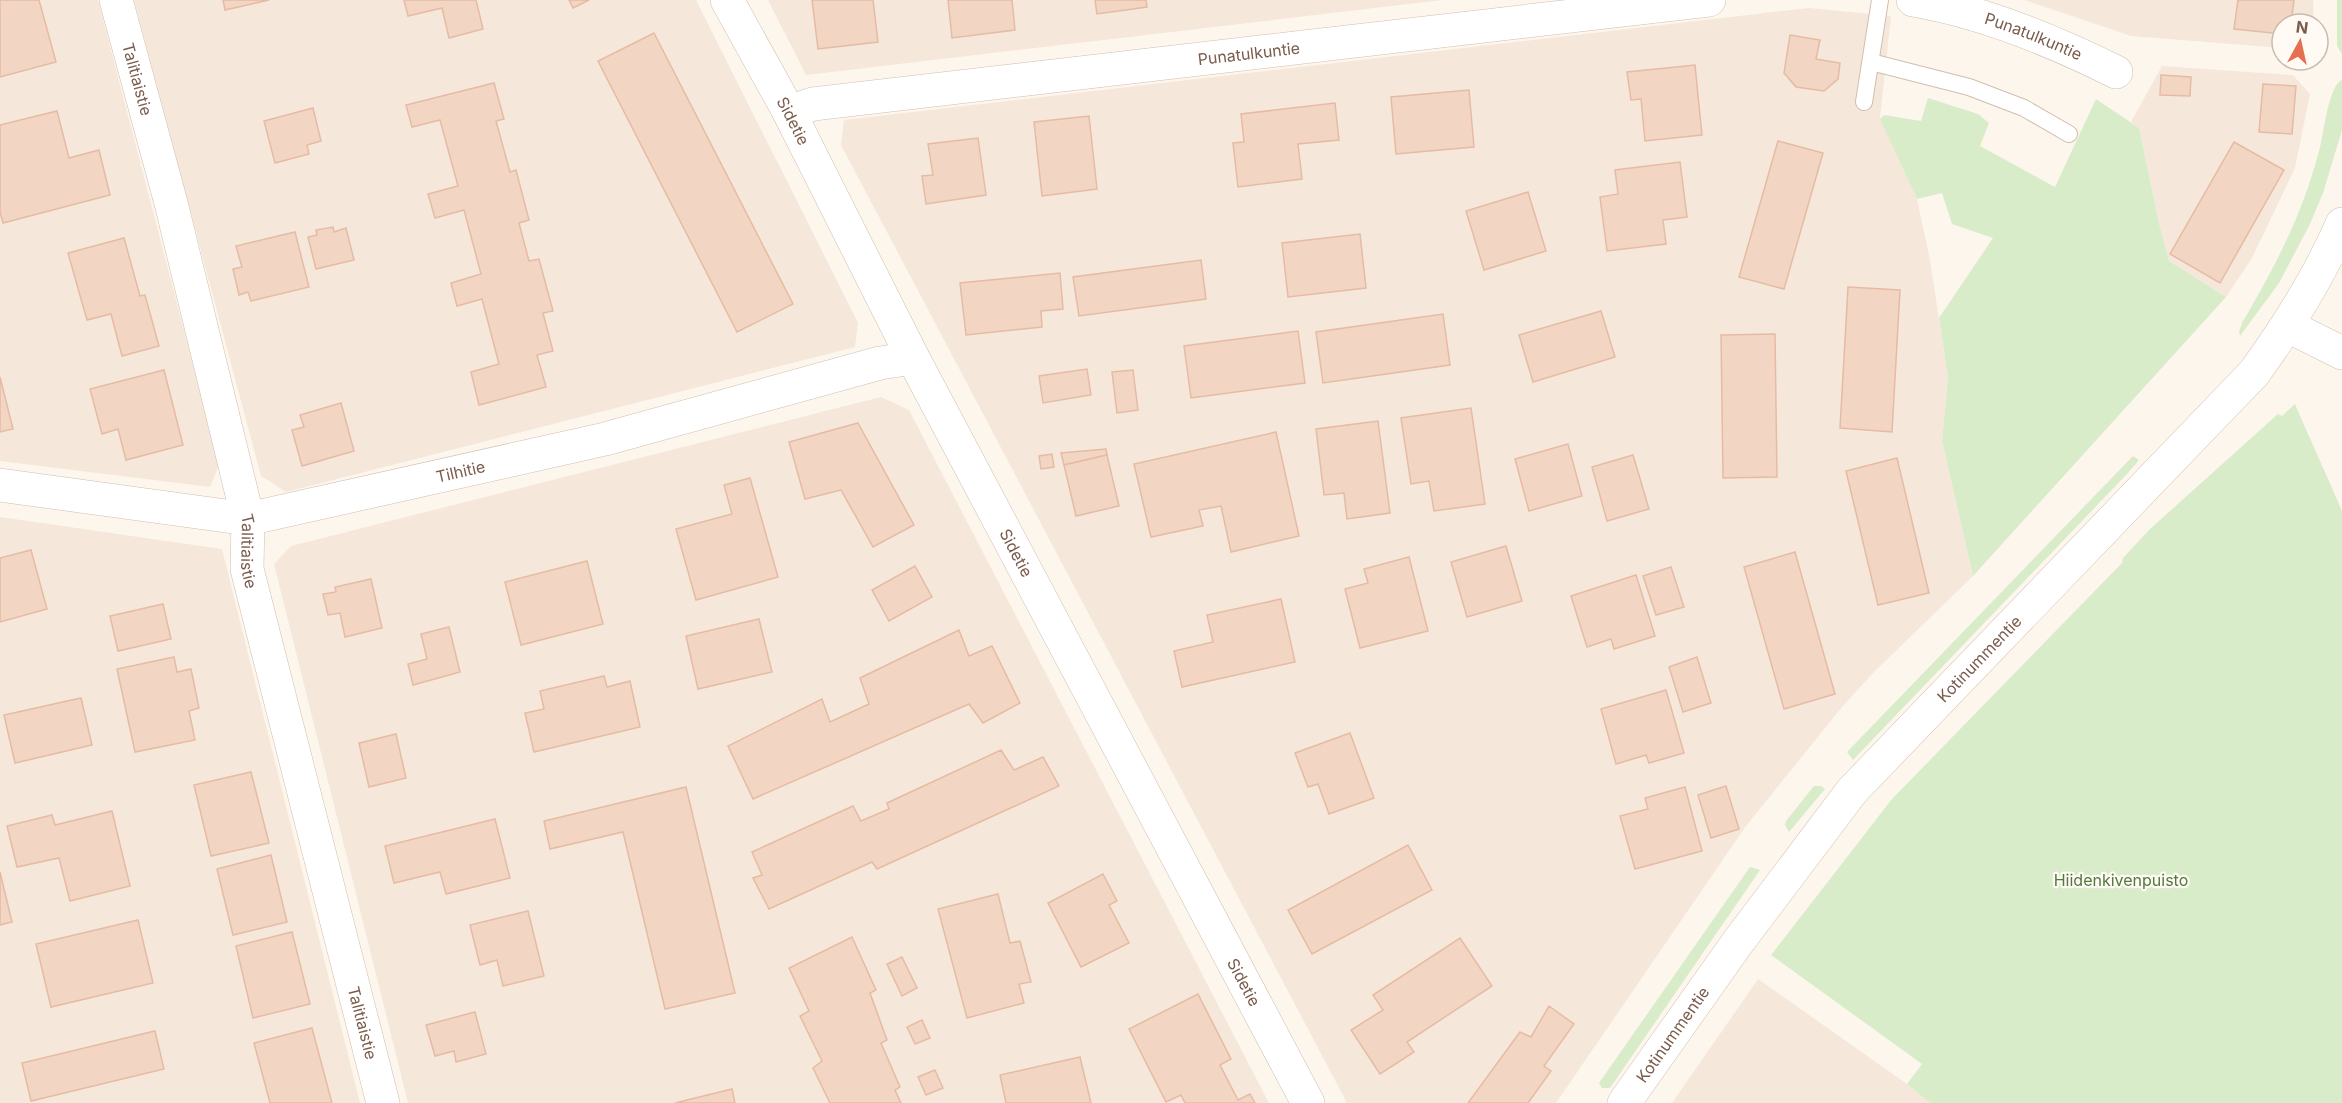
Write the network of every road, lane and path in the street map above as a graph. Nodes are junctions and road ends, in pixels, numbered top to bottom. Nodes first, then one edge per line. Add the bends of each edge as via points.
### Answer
1 (116, 0) edge
2 (727, 0) edge
3 (1709, 0) edge
4 (1880, 0) edge
5 (1913, 0) edge
6 (1872, 62) junction
7 (2116, 72) dead end
8 (1864, 102) dead end
9 (789, 112) junction
10 (2069, 134) dead end
11 (2342, 224) edge
12 (2288, 326) junction
13 (2342, 353) edge
14 (913, 358) junction
15 (0, 485) edge
16 (248, 519) junction
17 (383, 1103) edge
18 (1308, 1103) edge
19 (1623, 1103) edge

1 - 16 street, Talitiaistie via 171,202
2 - 9 street, Sidetie
3 - 9 street, Punatulkuntie via 813,104
4 - 6 lane
5 - 7 street, Punatulkuntie via 1940,4 2020,29
6 - 8 lane
6 - 10 lane via 1969,87 2024,108
9 - 14 street, Sidetie
11 - 12 street, Kotinummentie
12 - 13 street
12 - 19 street, Kotinummentie via 2254,373 1852,791
14 - 16 street, Tilhitie via 880,363 605,439
14 - 18 street, Sidetie
15 - 16 street, Tilhitie
16 - 17 street, Talitiaistie via 247,569

